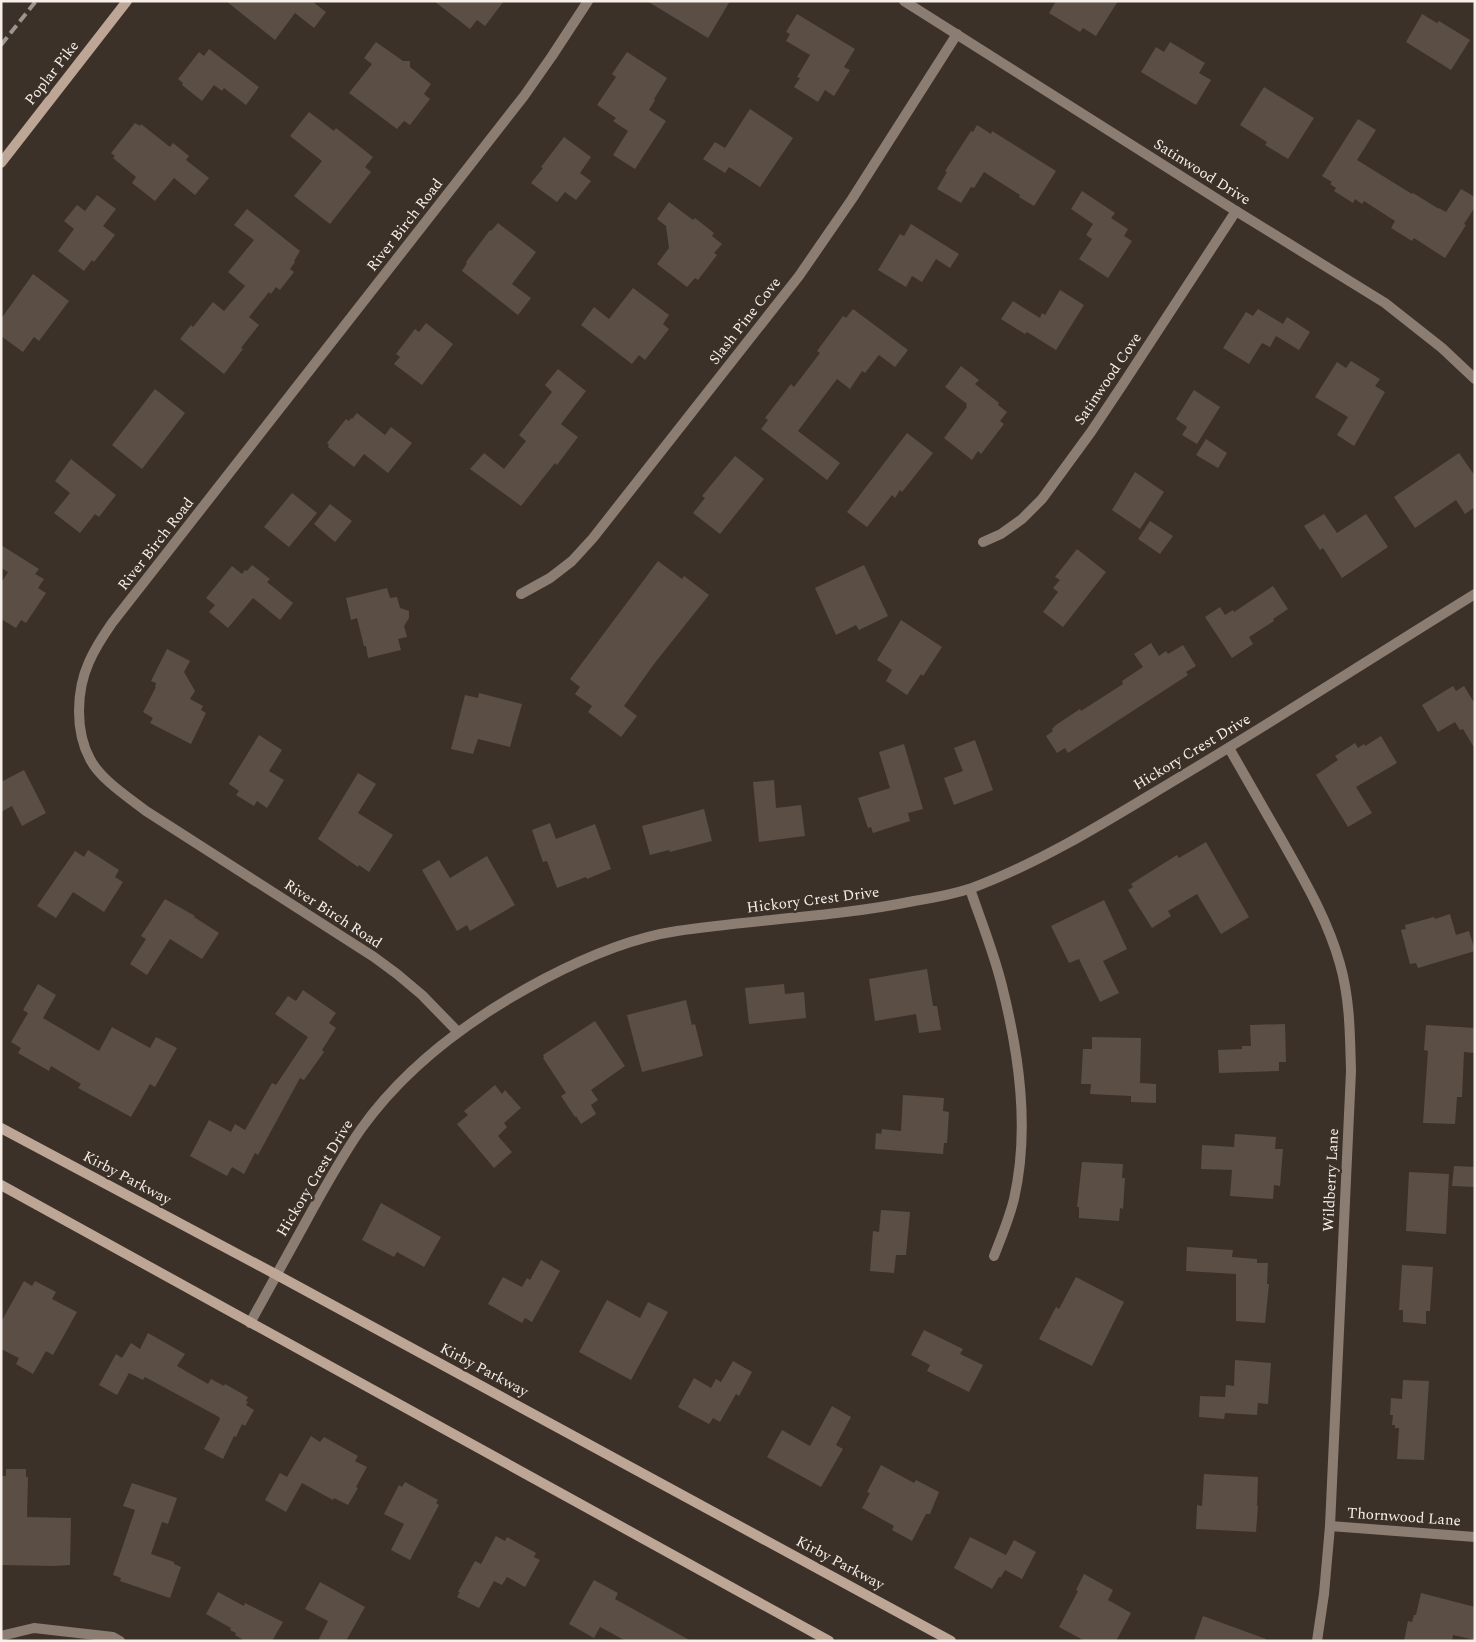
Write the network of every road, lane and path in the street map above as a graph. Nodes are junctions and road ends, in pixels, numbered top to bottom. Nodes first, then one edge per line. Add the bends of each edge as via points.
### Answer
1 (127, 1) edge
2 (588, 1) edge
3 (904, 1) edge
4 (956, 34) junction
5 (1, 163) edge
6 (1236, 211) junction
7 (1475, 379) edge
8 (983, 542) dead end
9 (521, 594) dead end
10 (1475, 594) edge
11 (1229, 748) junction
12 (970, 889) junction
13 (457, 1032) junction
14 (1, 1128) edge
15 (1, 1185) edge
16 (994, 1256) dead end
17 (277, 1275) junction
18 (250, 1323) junction
19 (1330, 1526) junction
20 (1475, 1537) edge
21 (1, 1636) edge
22 (120, 1641) edge
23 (829, 1641) edge
24 (951, 1641) edge
25 (1317, 1641) edge

1 - 5 main road, Poplar Pike
2 - 13 street, River Birch Road via 524,96 108,629 88,663 80,689 82,740 90,760 110,782 146,811 389,968 422,995
3 - 4 street, Satinwood Drive
4 - 6 street, Satinwood Drive
4 - 9 street, Slash Pine Cove via 852,199 763,323 593,538 572,561
6 - 7 street, Satinwood Drive via 1385,303
6 - 8 street, Satinwood Cove via 1123,384 1047,492 1022,519
10 - 11 street, Hickory Crest Drive
11 - 12 street, Hickory Crest Drive via 1036,859
11 - 19 street, Wildberry Lane via 1311,889 1341,965 1346,992 1351,1070
12 - 13 street, Hickory Crest Drive via 888,907 691,929 634,941 564,968 494,1006
12 - 16 street via 1002,984 1018,1064 1021,1106 1015,1192
13 - 17 street, Hickory Crest Drive via 385,1098 361,1129
14 - 17 main road, Kirby Parkway
15 - 18 main road
17 - 18 street, Hickory Crest Drive
17 - 24 main road, Kirby Parkway
18 - 23 main road
19 - 20 street, Thornwood Lane
19 - 25 street, Wildberry Lane
21 - 22 street via 34,1628 113,1637

